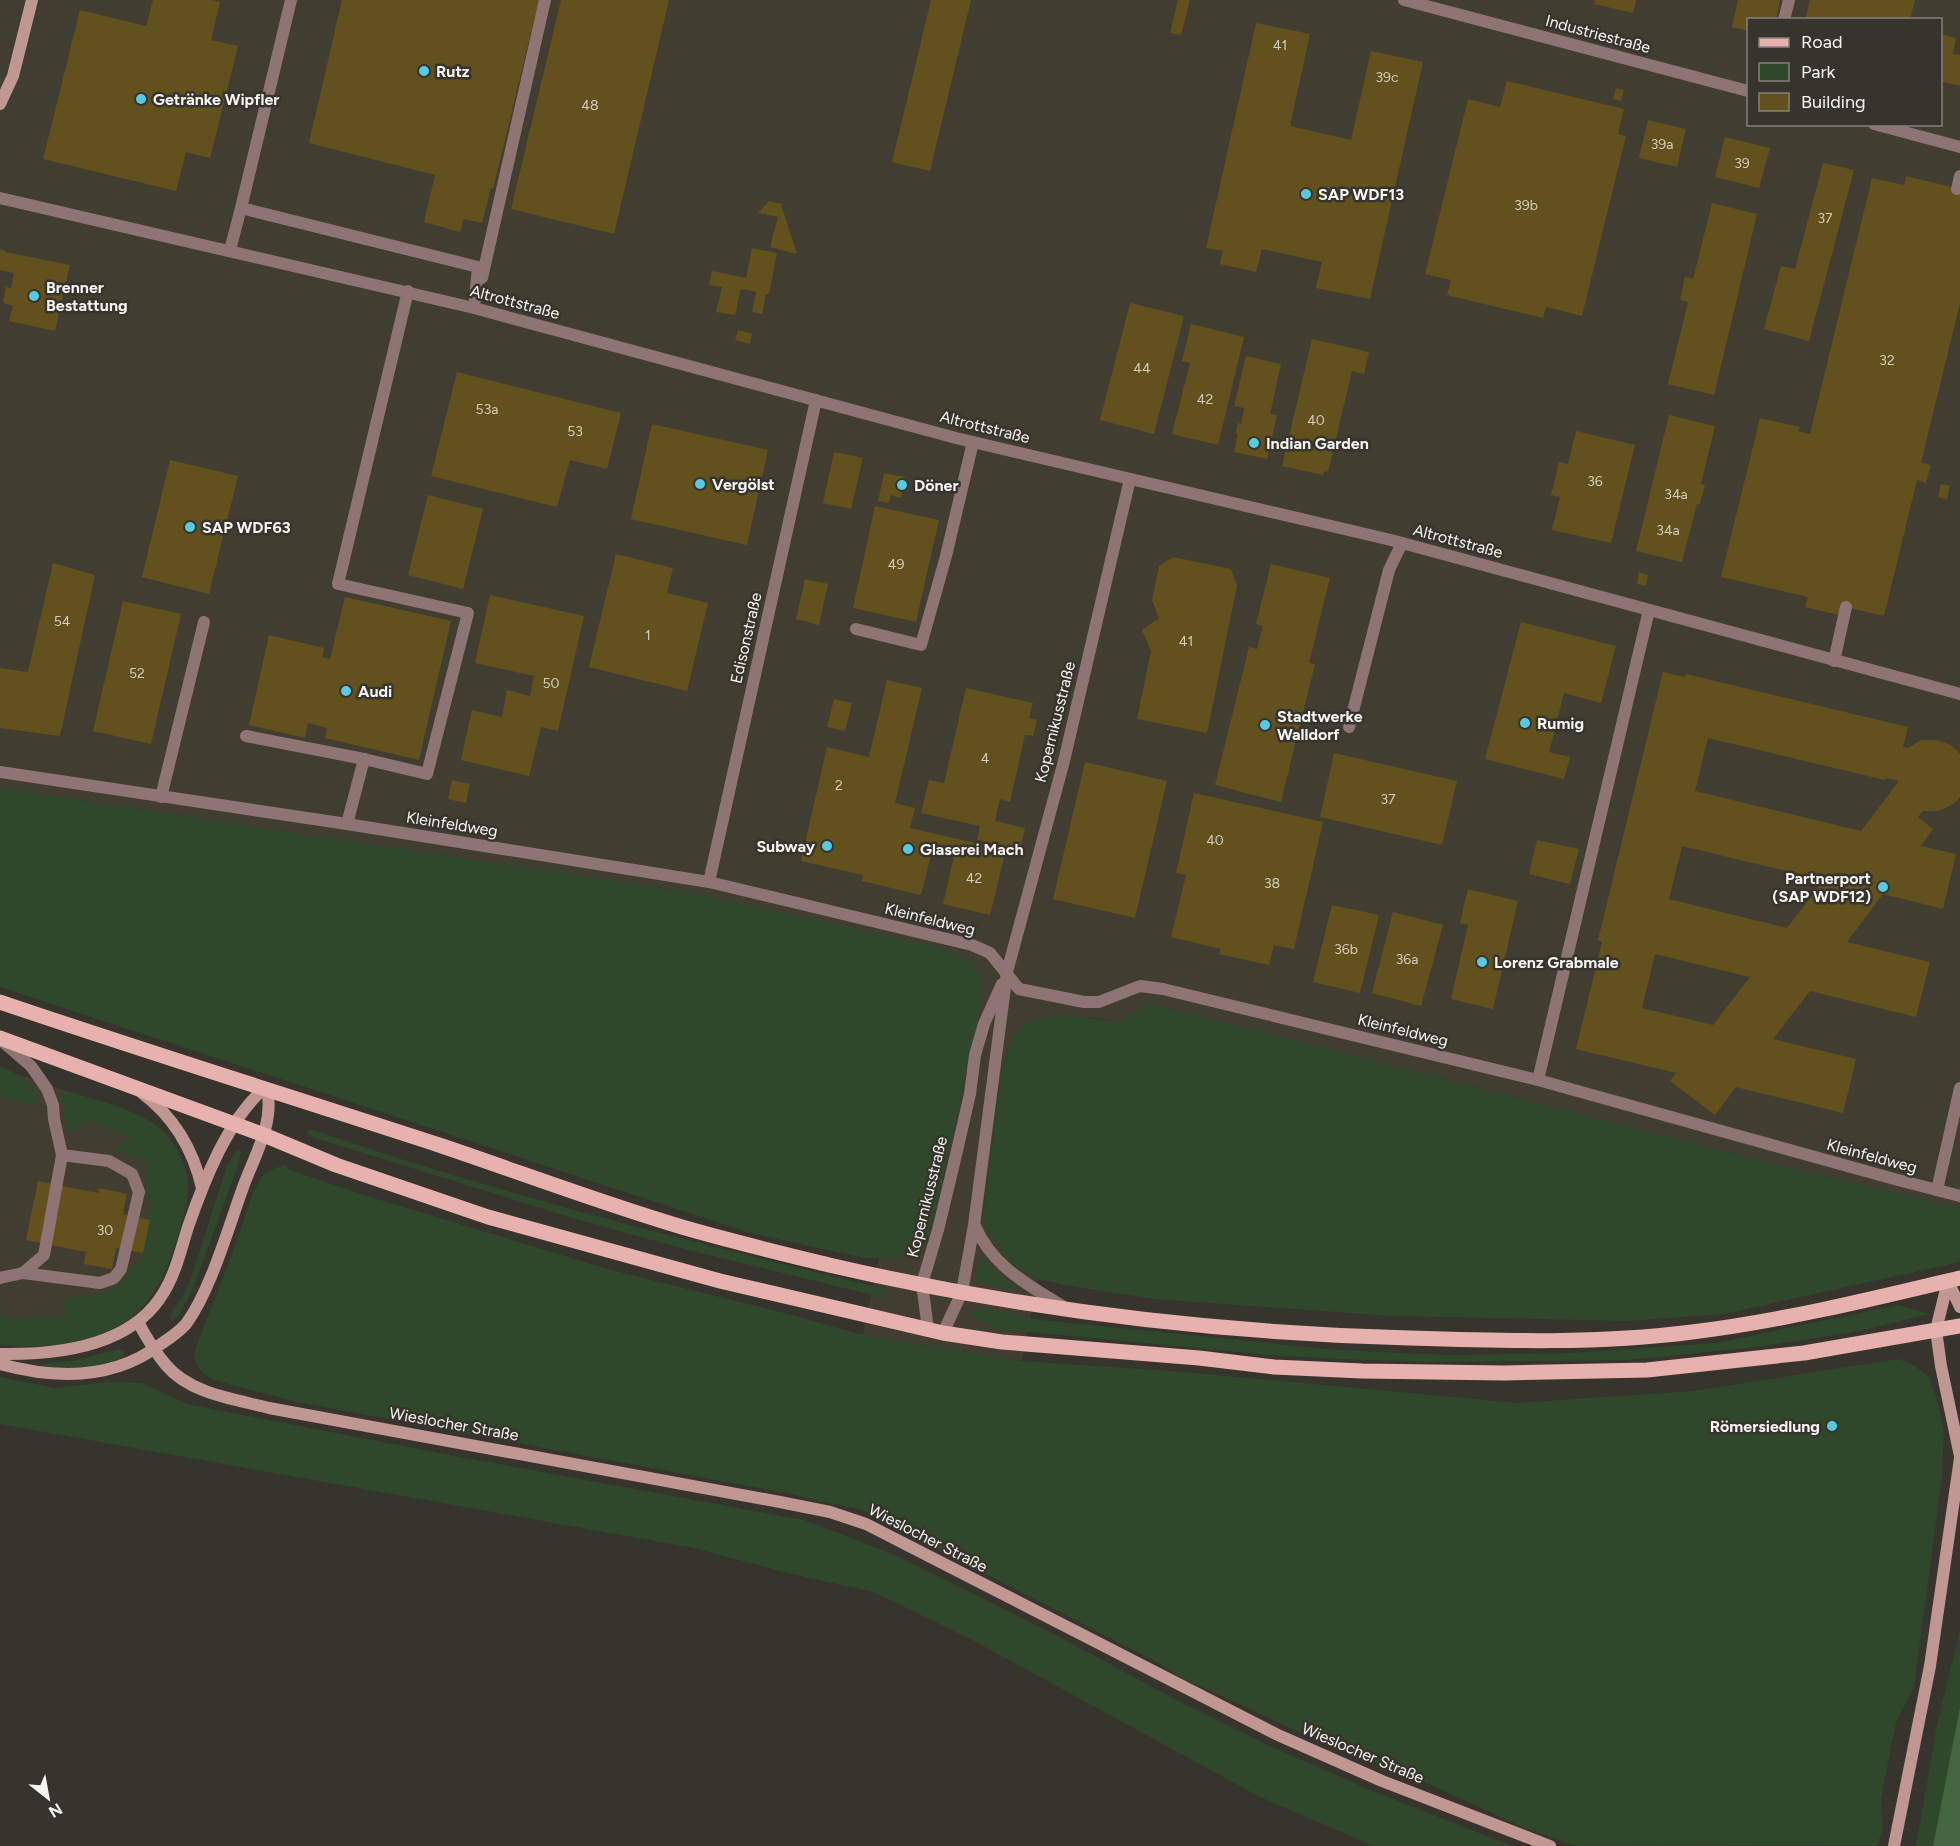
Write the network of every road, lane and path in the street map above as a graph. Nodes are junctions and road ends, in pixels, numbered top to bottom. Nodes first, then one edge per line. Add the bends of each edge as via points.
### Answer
1 (32, 0) edge
2 (291, 0) edge
3 (545, 0) edge
4 (1404, 0) edge
5 (1789, 0) edge
6 (1784, 18) edge
7 (1747, 90) edge
8 (0, 104) edge
9 (1881, 126) edge
10 (1960, 147) edge
11 (1960, 176) edge
12 (1956, 189) dead end
13 (0, 198) edge
14 (241, 208) junction
15 (230, 250) junction
16 (408, 291) junction
17 (474, 308) junction
18 (816, 400) junction
19 (973, 442) junction
20 (1130, 479) junction
21 (1402, 543) junction
22 (1845, 606) dead end
23 (1649, 610) junction
24 (204, 622) dead end
25 (856, 629) dead end
26 (1834, 661) junction
27 (1960, 694) edge
28 (1349, 727) dead end
29 (246, 736) dead end
30 (364, 759) junction
31 (0, 772) edge
32 (161, 797) junction
33 (347, 824) junction
34 (709, 882) junction
35 (1007, 972) junction
36 (0, 1002) edge
37 (0, 1039) edge
38 (1538, 1080) junction
39 (133, 1087) junction
40 (1960, 1088) edge
41 (266, 1089) junction
42 (232, 1125) junction
43 (264, 1135) junction
44 (62, 1155) junction
45 (202, 1188) junction
46 (1937, 1190) junction
47 (1960, 1196) edge
48 (974, 1225) junction
49 (23, 1273) junction
50 (0, 1278) edge
51 (1954, 1280) edge
52 (922, 1284) junction
53 (962, 1292) junction
54 (1960, 1307) edge
55 (1067, 1309) junction
56 (138, 1322) junction
57 (1960, 1326) edge
58 (1936, 1330) junction
59 (935, 1331) junction
60 (154, 1350) junction
61 (0, 1354) edge
62 (0, 1364) edge
63 (1960, 1457) edge
64 (1550, 1846) edge
65 (1894, 1846) edge

1 - 8 street via 13,76
2 - 14 street
3 - 17 street
4 - 7 street, Industriestraße
5 - 6 street
9 - 10 street
11 - 12 street
13 - 15 street, Altrottstraße
14 - 15 street
14 - 17 street via 478,267
15 - 16 street, Altrottstraße
16 - 17 street, Altrottstraße
16 - 30 street via 338,584 468,613 427,774
17 - 18 street, Altrottstraße
18 - 19 street, Altrottstraße
18 - 34 street, Edisonstraße
19 - 20 street, Altrottstraße
19 - 25 street via 921,645
20 - 21 street, Altrottstraße
20 - 35 street, Kopernikusstraße via 1064,761
21 - 23 street, Altrottstraße
21 - 28 street via 1389,570
22 - 26 street
23 - 26 street, Altrottstraße
23 - 38 street
24 - 32 street
26 - 27 street, Altrottstraße
29 - 30 street
30 - 33 street
31 - 32 street, Kleinfeldweg
32 - 33 street, Kleinfeldweg
33 - 34 street, Kleinfeldweg
34 - 35 street, Kleinfeldweg via 972,945 990,953
35 - 38 street, Kleinfeldweg via 1019,989 1084,1002 1099,1002 1140,986 1163,989
35 - 48 street, Kopernikusstraße
35 - 52 street, Kopernikusstraße via 975,1055 956,1155
36 - 41 main road
37 - 39 main road
37 - 44 street via 31,1066 50,1097
38 - 46 street, Kleinfeldweg
39 - 42 main road
39 - 45 street via 159,1106 184,1140
40 - 46 street
41 - 42 street via 243,1108
41 - 43 street via 269,1118
41 - 52 main road via 683,1228
42 - 43 main road
42 - 45 street
43 - 59 main road via 336,1165 488,1217 720,1281
43 - 60 street via 204,1292 185,1325
44 - 49 street via 44,1255
44 - 49 street via 109,1161 132,1173 139,1192 121,1269 114,1278 100,1283
45 - 56 street via 164,1292
46 - 47 street, Kleinfeldweg
48 - 53 street, Kopernikusstraße
48 - 55 street via 981,1242 999,1263 1018,1280
49 - 50 street
51 - 54 street
51 - 55 main road via 1690,1333 1599,1339 1350,1336 1245,1330
51 - 58 street
52 - 53 main road
52 - 59 street, Kopernikusstraße
53 - 55 main road
53 - 59 street, Kopernikusstraße
56 - 60 street, Wieslocher Straße
56 - 61 street via 108,1338 63,1350
57 - 58 main road
58 - 59 main road via 1804,1353 1647,1370 1504,1373 1274,1367 1002,1342
58 - 63 street
60 - 62 street via 131,1363 87,1374 38,1372
60 - 64 street, Wieslocher Straße via 186,1382 214,1394 269,1408 780,1502 866,1524 1278,1735 1382,1781
63 - 65 street via 1930,1666

